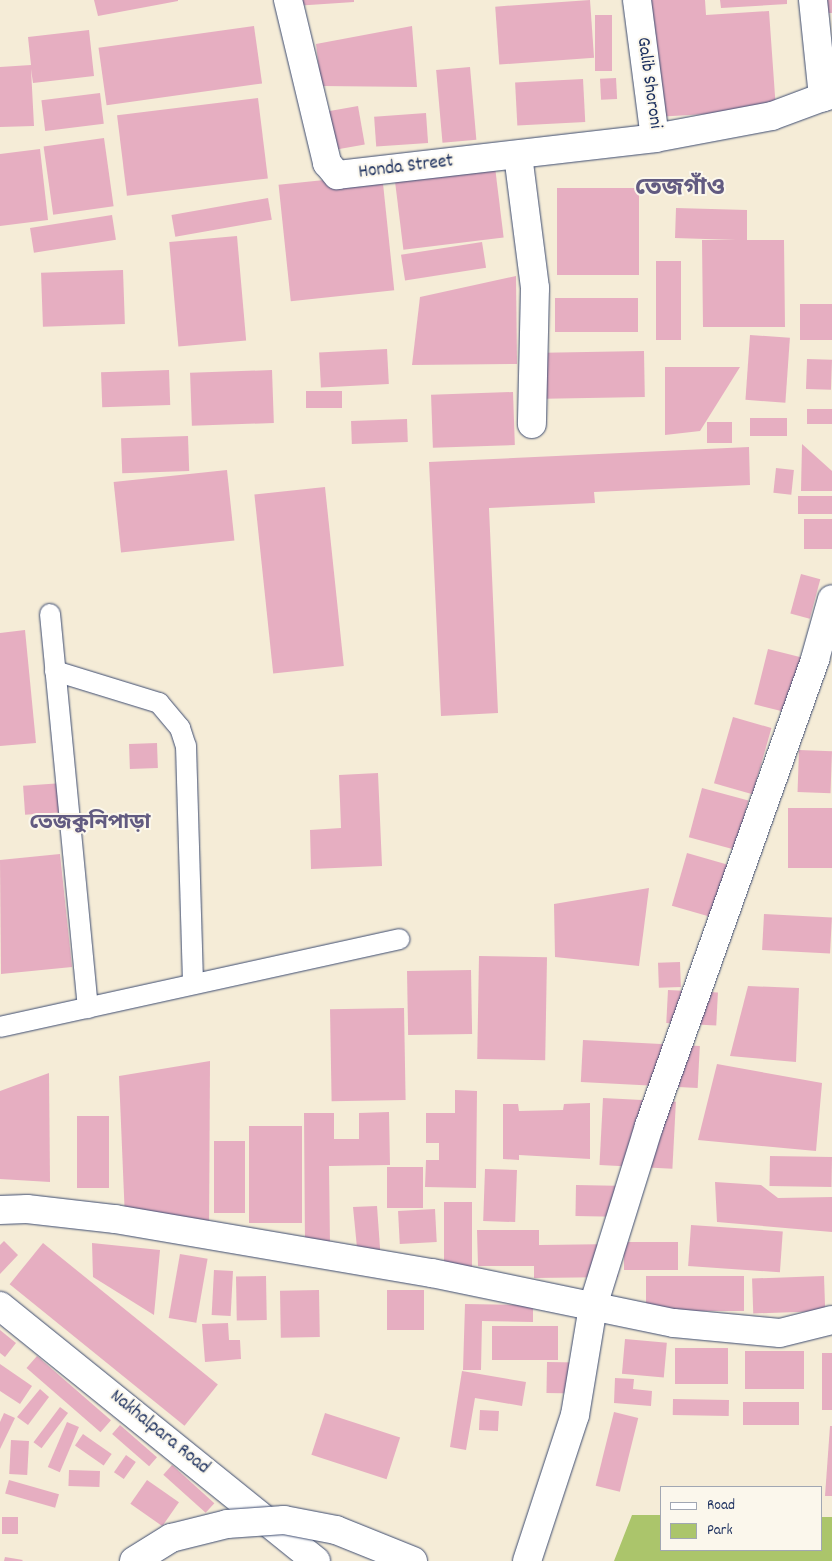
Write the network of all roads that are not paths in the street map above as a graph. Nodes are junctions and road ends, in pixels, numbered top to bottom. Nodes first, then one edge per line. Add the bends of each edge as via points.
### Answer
1 (288, 0) edge
2 (637, 0) edge
3 (813, 0) edge
4 (827, 96) edge
5 (655, 138) junction
6 (518, 155) junction
7 (532, 424) dead end
8 (832, 599) edge
9 (50, 614) dead end
10 (55, 671) junction
11 (399, 939) dead end
12 (194, 984) junction
13 (88, 1008) junction
14 (0, 1027) edge
15 (0, 1210) edge
16 (0, 1306) edge
17 (592, 1306) junction
18 (832, 1320) edge
19 (134, 1561) edge
20 (316, 1561) edge
21 (413, 1561) edge
22 (527, 1561) edge

1 - 6 main road, Honda Street via 327,163 337,174
2 - 5 main road, Galib Shoroni
3 - 4 main road
4 - 5 main road, Galib Shoroni via 772,116
5 - 6 main road, Honda Street
6 - 7 main road via 535,288
8 - 17 main road via 815,659 649,1126
9 - 10 lane
10 - 12 lane via 159,703 180,728 186,746
10 - 13 lane
11 - 12 lane
12 - 13 lane
13 - 14 lane
15 - 17 main road via 27,1209 115,1219 432,1273
16 - 20 main road, Nakhalpara Road
17 - 18 main road via 674,1323 780,1333
17 - 22 main road via 575,1415
19 - 21 main road, bridge via 172,1538 227,1524 284,1520 336,1530

